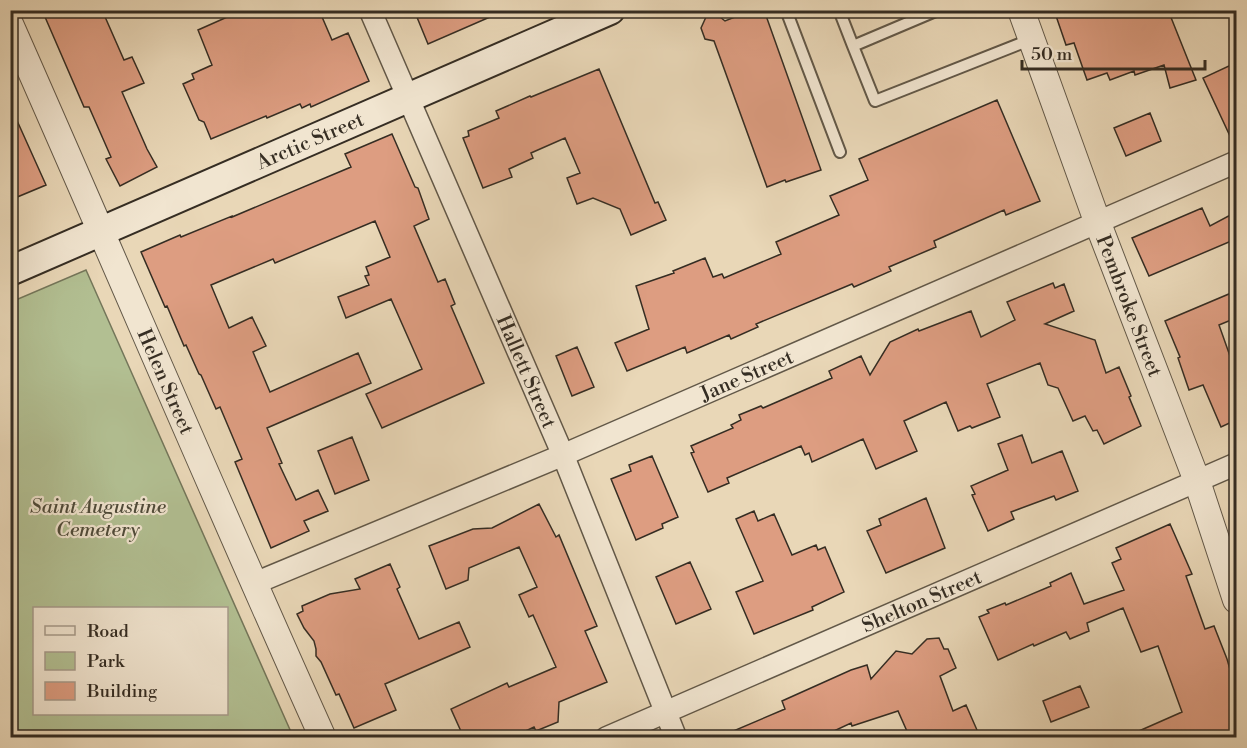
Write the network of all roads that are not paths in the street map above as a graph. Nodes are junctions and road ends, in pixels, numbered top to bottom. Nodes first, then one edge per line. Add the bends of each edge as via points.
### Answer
1 (370, 10) edge
2 (610, 10) edge
3 (786, 10) edge
4 (839, 10) edge
5 (938, 10) edge
6 (1022, 10) edge
7 (10, 24) edge
8 (1032, 39) junction
9 (853, 46) junction
10 (409, 98) junction
11 (840, 152) dead end
12 (1236, 162) edge
13 (1097, 222) junction
14 (102, 232) junction
15 (10, 271) edge
16 (563, 454) junction
17 (1236, 464) edge
18 (1197, 481) junction
19 (253, 584) junction
20 (1236, 600) edge
21 (665, 712) junction
22 (323, 738) edge
23 (606, 738) edge
24 (676, 738) edge

1 - 10 street, Hallett Street
2 - 10 main road, Arctic Street
3 - 11 lane
4 - 9 lane
5 - 9 lane
6 - 8 street, Pembroke Street
7 - 14 street, Helen Street
8 - 9 lane via 874,101
8 - 13 street, Pembroke Street
10 - 14 main road, Arctic Street
10 - 16 street, Hallett Street
12 - 13 street, Jane Street
13 - 16 street, Jane Street
13 - 18 street, Pembroke Street
14 - 15 main road, Arctic Street
14 - 19 street, Helen Street
16 - 19 street, Jane Street
16 - 21 street, Hallett Street
17 - 18 street, Shelton Street
18 - 20 street, Pembroke Street
18 - 21 street, Shelton Street
19 - 22 street, Helen Street
21 - 23 street, Shelton Street
21 - 24 street, Hallett Street

